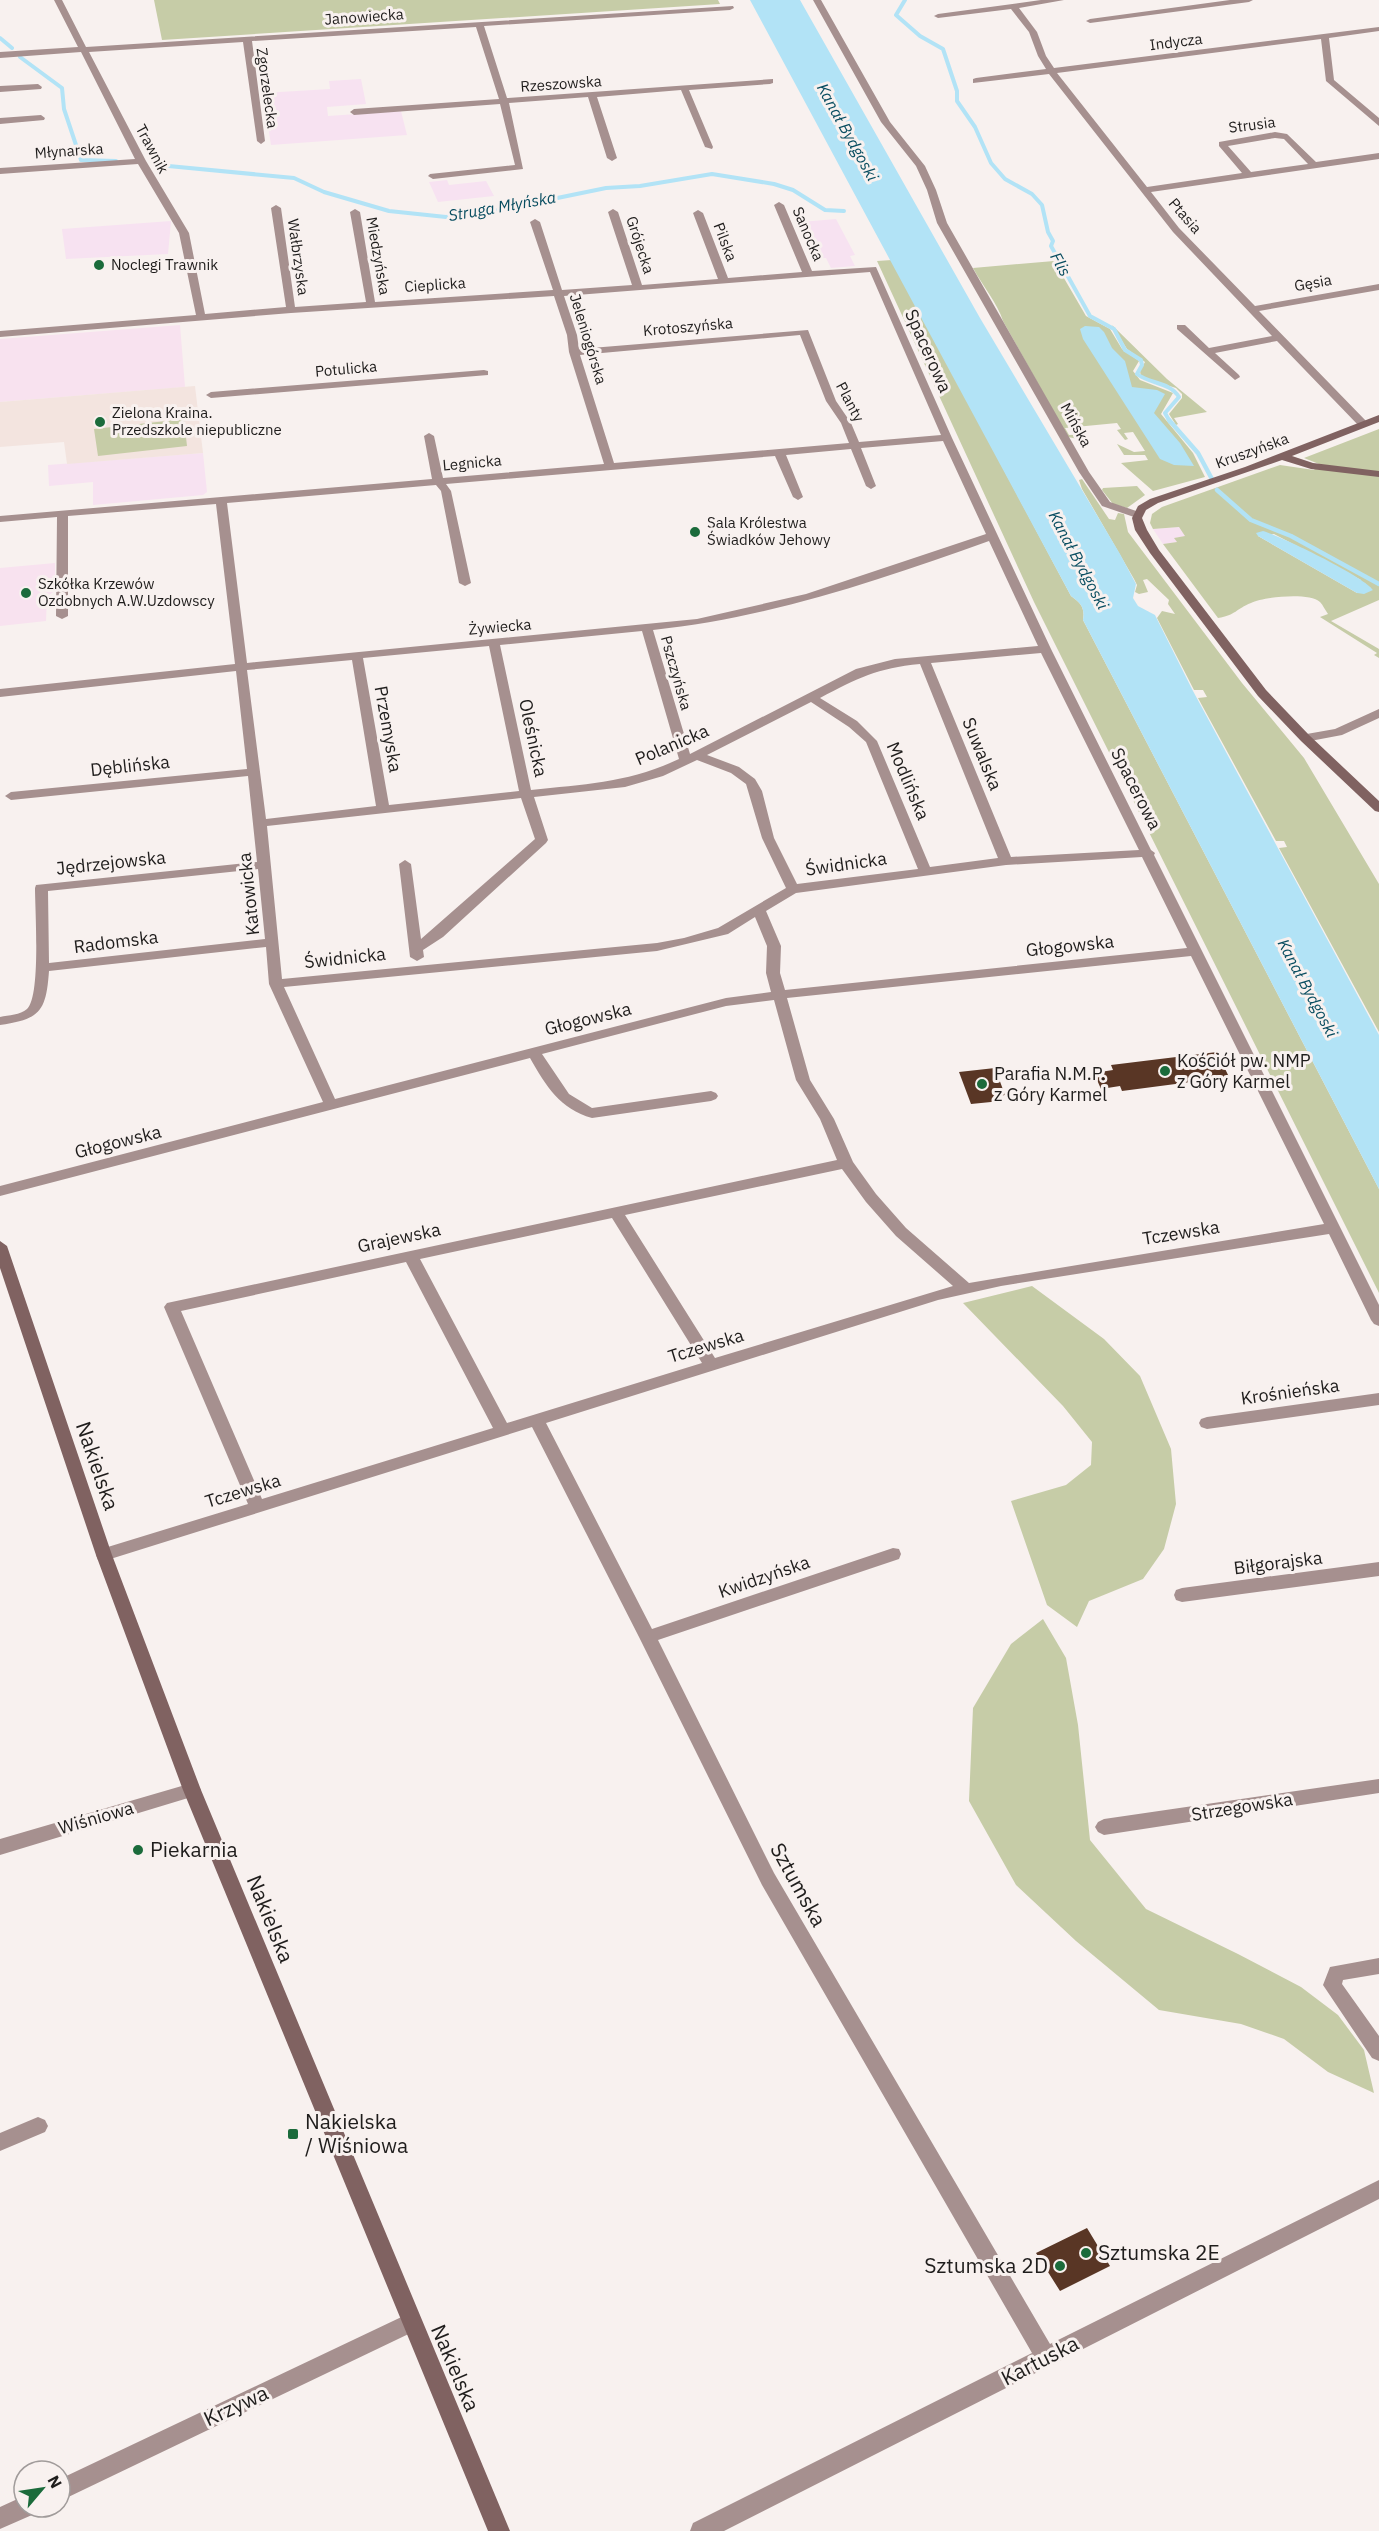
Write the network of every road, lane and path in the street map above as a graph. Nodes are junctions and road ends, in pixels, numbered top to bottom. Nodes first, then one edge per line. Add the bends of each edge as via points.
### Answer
1 (58, 0) edge
2 (817, 0) edge
3 (1055, 0) edge
4 (1060, 0) edge
5 (1249, 0) edge
6 (1012, 6) junction
7 (730, 8) dead end
8 (938, 16) dead end
9 (1090, 21) dead end
10 (479, 23) junction
11 (1379, 29) edge
12 (1325, 37) junction
13 (247, 39) junction
14 (85, 50) junction
15 (0, 55) edge
16 (1052, 72) junction
17 (770, 81) dead end
18 (976, 81) dead end
19 (38, 87) dead end
20 (684, 88) junction
21 (0, 89) edge
22 (592, 95) junction
23 (504, 102) junction
24 (354, 112) dead end
25 (41, 118) dead end
26 (0, 121) edge
27 (1379, 123) edge
28 (261, 141) dead end
29 (709, 147) dead end
30 (1379, 156) edge
31 (612, 158) dead end
32 (141, 161) junction
33 (1314, 165) junction
34 (0, 171) edge
35 (1249, 175) junction
36 (433, 176) dead end
37 (1144, 190) junction
38 (779, 205) dead end
39 (276, 208) dead end
40 (355, 212) dead end
41 (614, 212) dead end
42 (698, 213) dead end
43 (535, 222) dead end
44 (873, 269) joint
45 (808, 274) junction
46 (724, 281) junction
47 (1379, 287) edge
48 (638, 288) junction
49 (558, 291) junction
50 (371, 305) junction
51 (1253, 309) junction
52 (291, 310) junction
53 (201, 317) junction
54 (1181, 327) dead end
55 (804, 332) joint
56 (0, 334) edge
57 (1280, 337) junction
58 (1208, 351) junction
59 (574, 352) junction
60 (484, 373) dead end
61 (1235, 377) dead end
62 (211, 395) dead end
63 (1379, 418) edge
64 (1363, 424) junction
65 (429, 436) dead end
66 (947, 438) junction
67 (855, 446) junction
68 (779, 452) junction
69 (1282, 456) junction
70 (610, 466) junction
71 (1379, 474) edge
72 (438, 481) junction
73 (871, 486) dead end
74 (798, 497) dead end
75 (221, 499) junction
76 (63, 514) junction
77 (1138, 515) junction
78 (0, 519) edge
79 (992, 536) junction
80 (465, 583) dead end
81 (62, 616) dead end
82 (647, 629) junction
83 (494, 643) junction
84 (1046, 649) junction
85 (357, 656) junction
86 (924, 660) junction
87 (240, 667) junction
88 (0, 693) edge
89 (811, 697) junction
90 (1379, 713) edge
91 (1305, 738) junction
92 (726, 742) junction
93 (691, 758) junction
94 (726, 766) junction
95 (253, 772) junction
96 (526, 793) junction
97 (11, 796) dead end
98 (383, 808) junction
99 (1379, 808) edge
100 (260, 823) junction
101 (1149, 853) junction
102 (1006, 861) junction
103 (405, 864) dead end
104 (264, 865) junction
105 (925, 871) junction
106 (793, 889) junction
107 (759, 910) junction
108 (273, 942) junction
109 (416, 949) junction
110 (1197, 951) junction
111 (42, 968) junction
112 (417, 969) junction
113 (276, 984) junction
114 (778, 995) junction
115 (0, 1021) edge
116 (533, 1051) junction
117 (711, 1096) dead end
118 (332, 1105) junction
119 (846, 1163) junction
120 (0, 1191) edge
121 (616, 1212) junction
122 (1334, 1228) junction
123 (0, 1246) edge
124 (410, 1255) junction
125 (964, 1288) junction
126 (1379, 1320) edge
127 (711, 1364) junction
128 (1379, 1399) edge
129 (536, 1420) junction
130 (1207, 1424) dead end
131 (503, 1431) junction
132 (257, 1507) junction
133 (893, 1554) dead end
134 (104, 1555) junction
135 (1379, 1569) edge
136 (1182, 1595) dead end
137 (648, 1637) junction
138 (1379, 1786) edge
139 (192, 1790) junction
140 (1104, 1827) dead end
141 (0, 1846) edge
142 (1379, 1966) edge
143 (1379, 2052) edge
144 (38, 2126) dead end
145 (0, 2142) edge
146 (1379, 2189) edge
147 (412, 2322) junction
148 (1046, 2358) junction
149 (72, 2484) edge
150 (499, 2531) edge
151 (701, 2531) edge

1 - 14 street, Trawnik
2 - 77 street, Mińska via 884,119 922,170 942,223 1084,472 1106,504
3 - 4 street
3 - 6 street
5 - 9 street
6 - 8 street
6 - 16 street, Ptasia via 1033,32
7 - 10 street, Janowiecka
10 - 13 street, Janowiecka
10 - 23 street
11 - 12 street, Indycza
12 - 16 street, Indycza
12 - 27 street via 1330,81
13 - 14 street, Janowiecka
13 - 28 street, Zgorzelecka
14 - 15 street, Janowiecka
14 - 32 street, Trawnik
16 - 18 street, Indycza
16 - 37 street, Ptasia
17 - 20 street, Rzeszowska
19 - 21 street
20 - 22 street, Rzeszowska
20 - 29 street
22 - 23 street, Rzeszowska
22 - 31 street
23 - 24 street, Rzeszowska
23 - 36 street via 520,167
25 - 26 street
30 - 33 street
32 - 34 street, Młynarska
32 - 53 street, Trawnik via 184,233
33 - 35 street
33 - 35 street, Strusia via 1287,137 1275,135 1222,144
35 - 37 street
37 - 51 street, Ptasia via 1176,230
38 - 45 street, Sanocka
39 - 52 street, Wałbrzyska
40 - 50 street, Miedzyńska
41 - 48 street, Grójecka
42 - 46 street, Pilska
43 - 49 street, Jeleniogórska
44 - 45 street, Cieplicka
44 - 66 street, Spacerowa
45 - 46 street, Cieplicka
46 - 48 street, Cieplicka
47 - 51 street, Gęsia
48 - 49 street, Cieplicka
49 - 50 street, Cieplicka
49 - 59 street, Jeleniogórska
50 - 52 street, Cieplicka
51 - 57 street, Ptasia
52 - 53 street, Cieplicka
53 - 56 street, Cieplicka
54 - 58 street
55 - 59 street, Krotoszyńska
55 - 67 street, Planty via 831,401
57 - 58 street
57 - 64 street, Ptasia
58 - 61 street
59 - 70 street, Jeleniogórska
60 - 62 street, Potulicka
63 - 64 main road, Kruszyńska
64 - 69 main road, Kruszyńska
65 - 72 street
66 - 67 street, Legnicka
66 - 79 street, Spacerowa
67 - 68 street, Legnicka
67 - 73 street, Planty
68 - 70 street, Legnicka
68 - 74 street
69 - 71 main road via 1311,466
69 - 77 main road, Kruszyńska via 1154,501
70 - 72 street, Legnicka
72 - 75 street, Legnicka
72 - 80 street via 446,491
75 - 76 street, Legnicka
75 - 87 street, Katowicka
76 - 78 street, Legnicka
76 - 81 street
77 - 91 main road via 1141,530 1160,558 1262,693
79 - 82 street, Żywiecka via 811,598 737,616
79 - 84 street, Spacerowa
82 - 83 street, Żywiecka
82 - 93 street, Pszczyńska
83 - 85 street, Żywiecka
83 - 96 street, Oleśnicka
84 - 86 street, Polanicka
84 - 101 street, Spacerowa
85 - 87 street, Żywiecka
85 - 98 street, Przemyska
86 - 89 street, Polanicka via 860,672
86 - 102 street, Suwalska
87 - 88 street, Żywiecka
87 - 95 street, Katowicka
89 - 92 street, Polanicka
89 - 105 street, Modlińska via 853,724 871,741
90 - 91 street via 1338,732
91 - 99 main road
92 - 93 street, Polanicka
92 - 94 street via 722,752
93 - 94 street
93 - 96 street, Polanicka via 624,783
94 - 106 street via 751,782 756,791 768,838
95 - 97 street, Dęblińska
95 - 100 street, Katowicka
96 - 98 street, Polanicka
96 - 109 street, Oleśnicka via 542,840 438,934
98 - 100 street, Polanicka
100 - 104 street, Katowicka
101 - 102 street, Świdnicka
101 - 110 street, Spacerowa
102 - 105 street, Świdnicka
103 - 109 street
104 - 108 street, Katowicka
104 - 111 street, Jędrzejowska via 41,888
105 - 106 street, Świdnicka
106 - 107 street, Świdnicka
107 - 112 street, Świdnicka via 723,931 685,942 561,958
107 - 114 street via 774,946 773,973
108 - 111 street, Radomska
108 - 113 street, Katowicka
109 - 112 street
110 - 114 street, Głogowska
110 - 122 street, Spacerowa
111 - 115 street via 37,1008
112 - 113 street, Świdnicka
113 - 118 street, Katowicka
114 - 116 street, Głogowska via 709,1006
114 - 119 street via 803,1080 827,1119
116 - 117 street via 562,1095 584,1112
116 - 118 street, Głogowska
118 - 120 street, Głogowska
119 - 121 street, Grajewska
119 - 125 street via 901,1232
121 - 124 street, Grajewska
121 - 127 street
122 - 125 street, Tczewska
122 - 126 street, Spacerowa
123 - 134 main road, Nakielska
124 - 131 street
124 - 132 street, Grajewska via 172,1307
125 - 127 street, Tczewska
127 - 129 street, Tczewska
128 - 130 street, Krośnieńska
129 - 131 street, Tczewska
129 - 137 street, Sztumska
131 - 132 street, Tczewska
132 - 134 street, Tczewska
133 - 137 street, Kwidzyńska
134 - 139 main road, Nakielska
135 - 136 street, Biłgorajska
137 - 148 street, Sztumska via 768,1879
138 - 140 street, Strzegowska
139 - 141 street, Wiśniowa
139 - 147 main road, Nakielska
142 - 143 street via 1337,1973 1332,1985
144 - 145 street
146 - 148 street, Kartuska
147 - 149 street, Krzywa
147 - 150 main road, Nakielska
148 - 151 street, Kartuska

